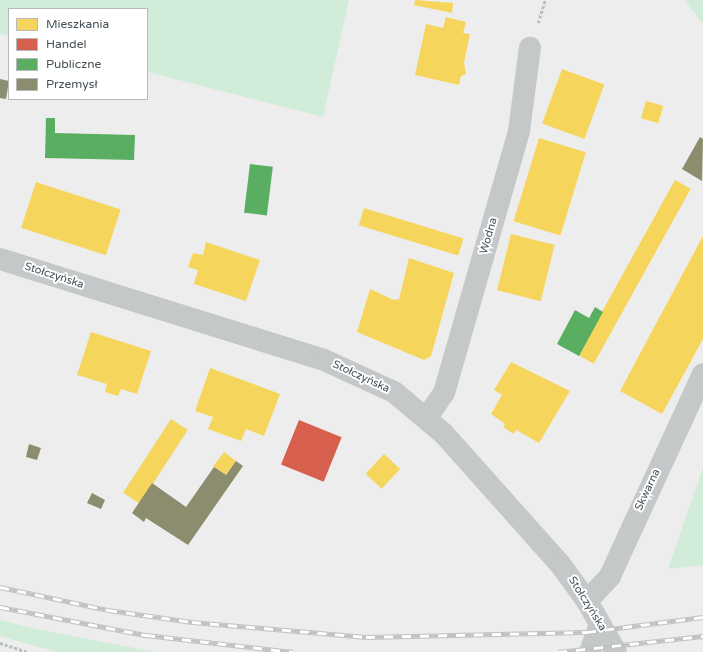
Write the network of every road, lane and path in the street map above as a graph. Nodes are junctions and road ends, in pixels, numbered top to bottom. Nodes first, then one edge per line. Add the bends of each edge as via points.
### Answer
1 (530, 48) dead end
2 (0, 259) edge
3 (703, 374) edge
4 (427, 417) junction
5 (587, 601) junction
6 (600, 625) junction
7 (0, 643) edge
8 (27, 652) edge
9 (590, 652) edge
10 (616, 652) edge

1 - 4 street, Wodna via 519,131 444,393
2 - 4 street, Stołczyńska via 345,367 394,392
3 - 5 street, Skwarna via 610,576
4 - 5 street, Stołczyńska via 560,564
5 - 6 street, Stołczyńska
6 - 9 street
6 - 10 street, Stołczyńska
7 - 8 path

